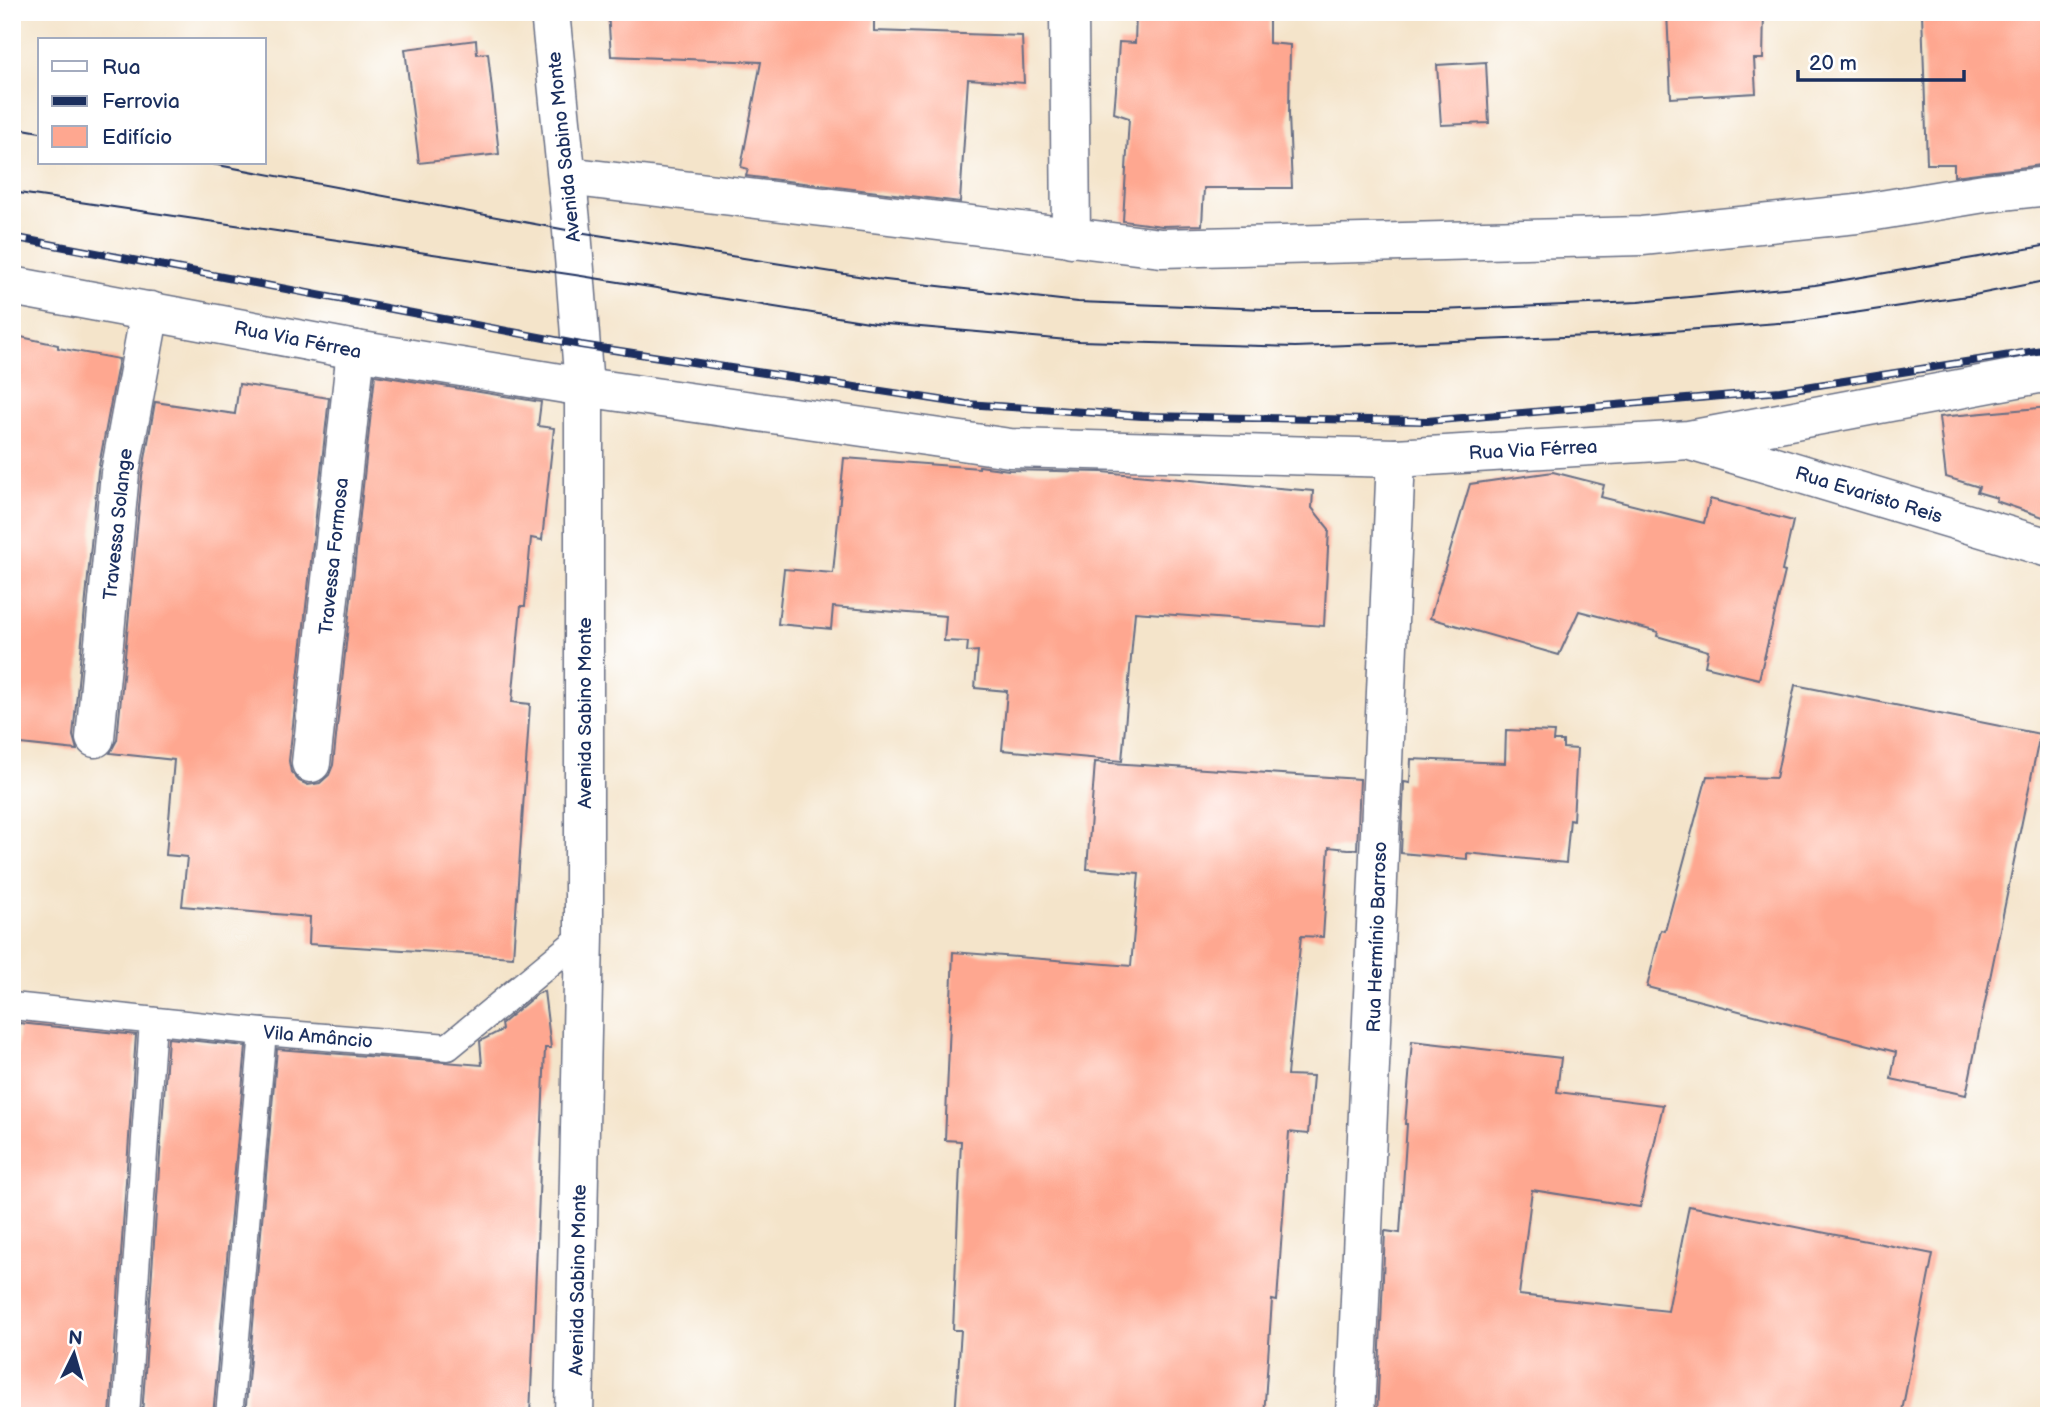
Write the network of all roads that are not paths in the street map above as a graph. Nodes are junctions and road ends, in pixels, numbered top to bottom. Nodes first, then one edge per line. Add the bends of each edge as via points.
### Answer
1 (550, 12) edge
2 (1069, 12) edge
3 (567, 176) junction
4 (2049, 186) edge
5 (1071, 238) junction
6 (12, 286) edge
7 (150, 311) junction
8 (356, 350) junction
9 (2049, 372) edge
10 (584, 387) junction
11 (1689, 440) junction
12 (1396, 458) junction
13 (2049, 548) edge
14 (95, 738) dead end
15 (311, 763) dead end
16 (584, 935) junction
17 (12, 1006) edge
18 (153, 1021) junction
19 (263, 1032) junction
20 (126, 1416) edge
21 (229, 1416) edge
22 (574, 1416) edge
23 (1355, 1416) edge

1 - 3 street, Avenida Sabino Monte
2 - 5 street
3 - 5 street
3 - 10 street, Avenida Sabino Monte
4 - 5 street via 1857,214 1642,236 1161,248
6 - 7 street, Rua Via Férrea
7 - 8 street, Rua Via Férrea
7 - 14 street, Travessa Solange via 120,473
8 - 10 street, Rua Via Férrea
8 - 15 street, Travessa Formosa
9 - 11 street, Rua Via Férrea
10 - 12 street, Rua Via Férrea via 1010,448
10 - 16 street, Avenida Sabino Monte
11 - 12 street, Rua Via Férrea
11 - 13 street, Rua Evaristo Reis
12 - 23 street, Rua Hermínio Barroso
16 - 19 lane, Vila Amâncio via 448,1046
16 - 22 street, Avenida Sabino Monte
17 - 18 lane, Vila Amâncio
18 - 19 lane, Vila Amâncio
18 - 20 lane
19 - 21 lane

